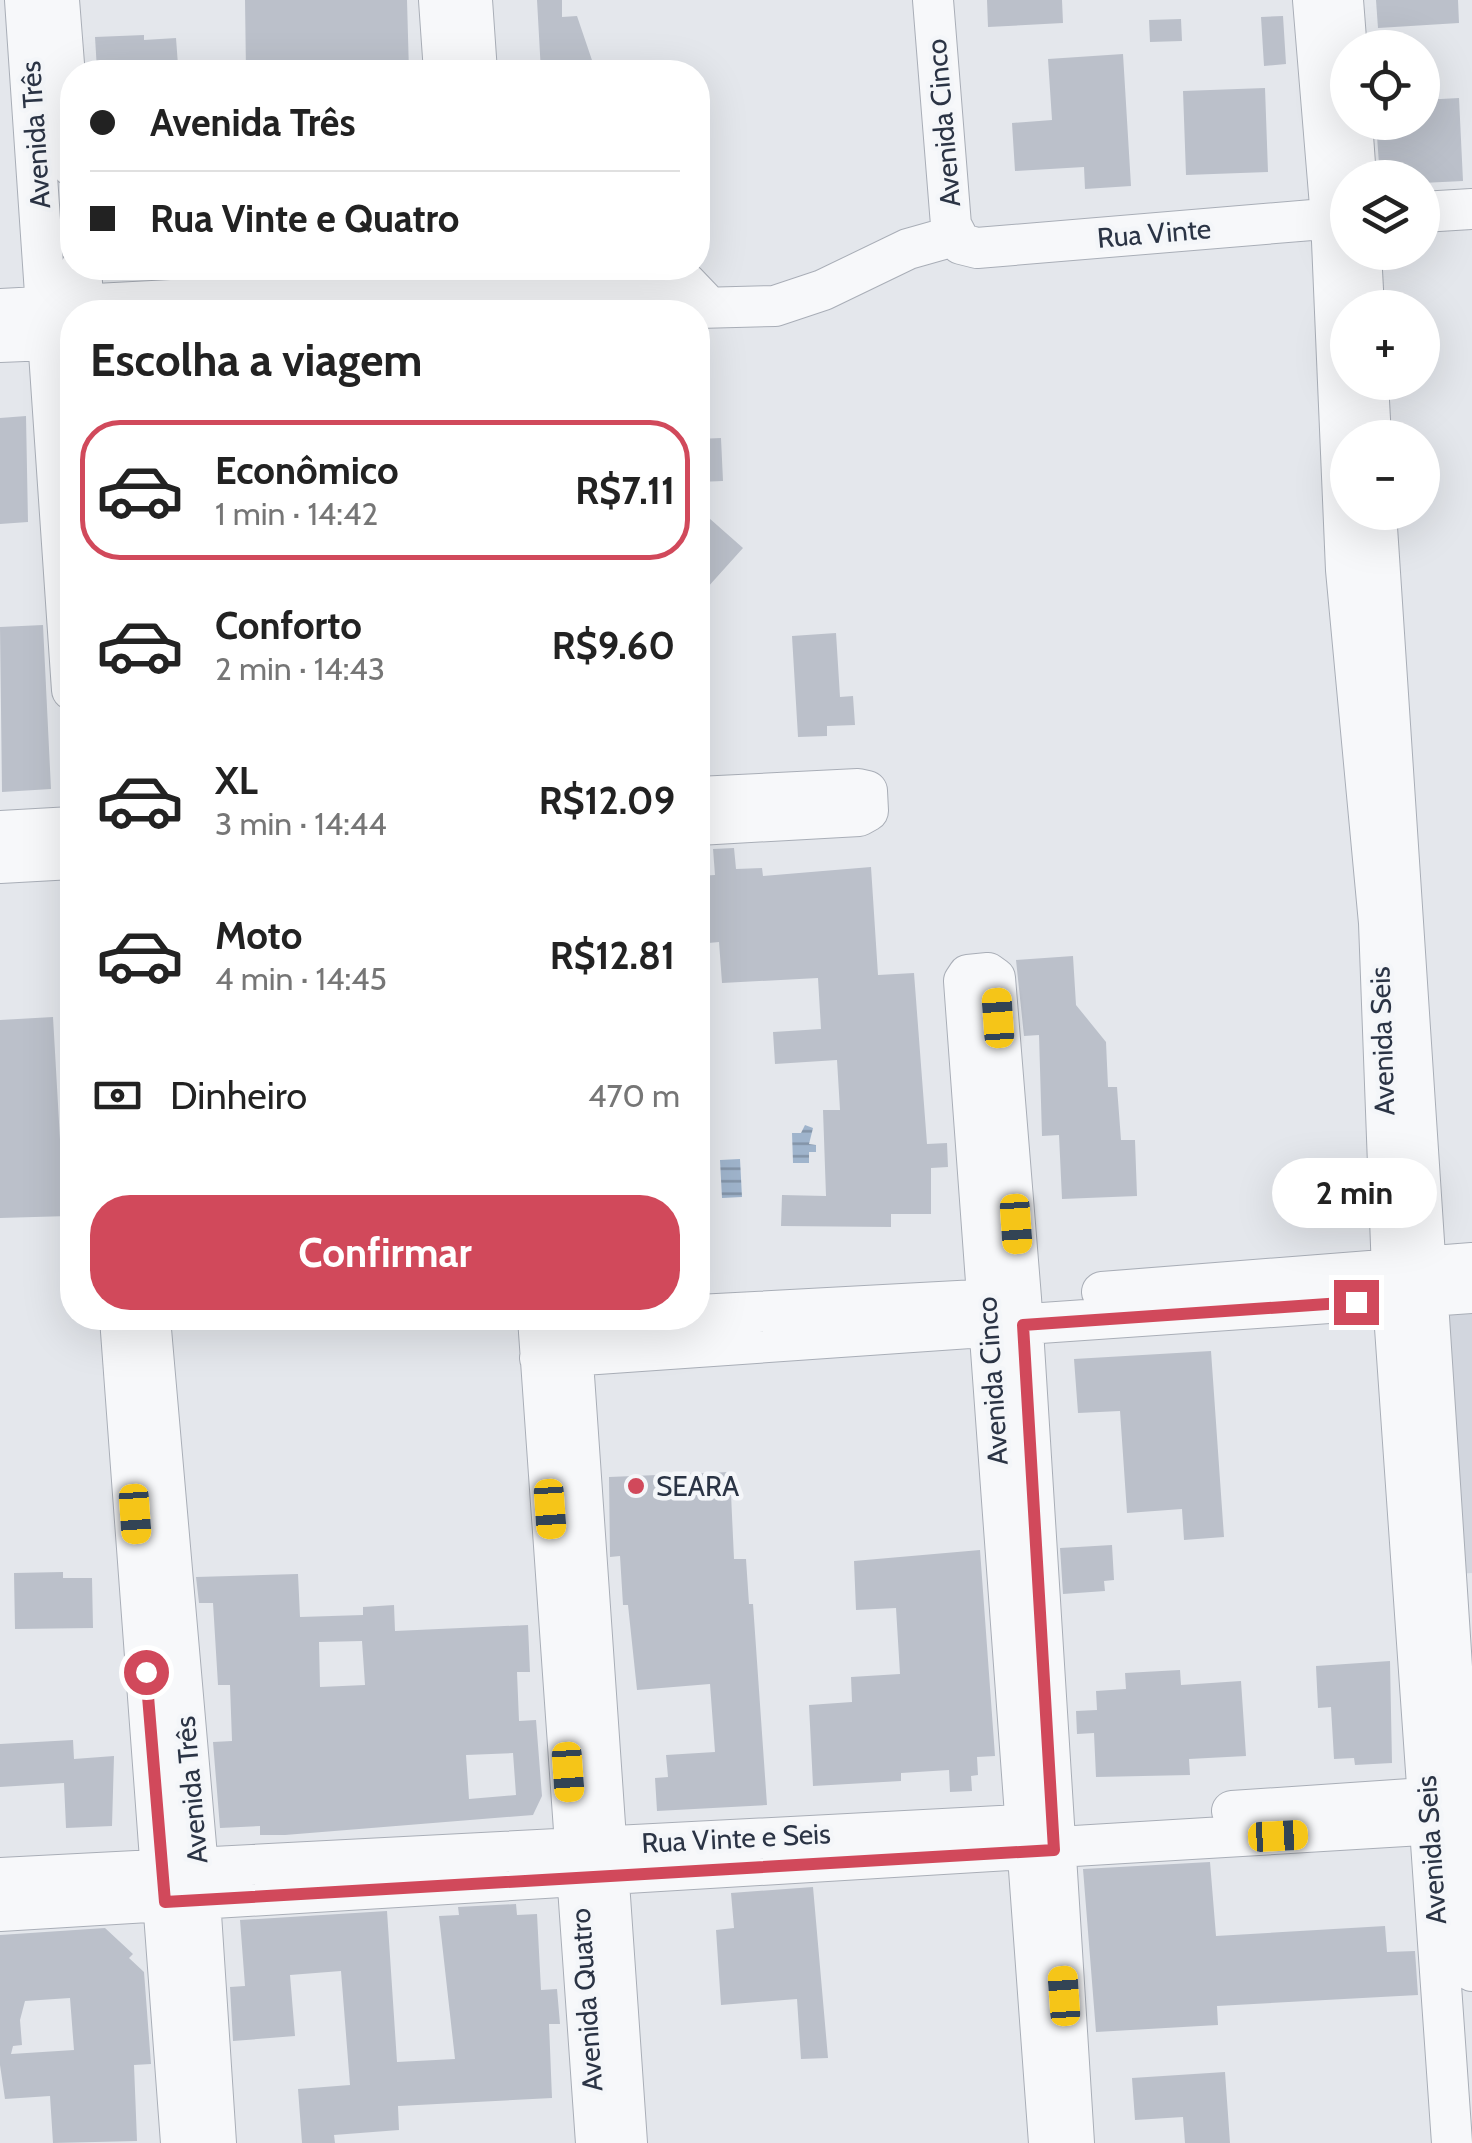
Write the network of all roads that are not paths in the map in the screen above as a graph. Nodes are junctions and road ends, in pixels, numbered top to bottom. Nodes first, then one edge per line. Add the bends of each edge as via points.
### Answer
1 (24, 0) edge
2 (59, 0) edge
3 (439, 0) edge
4 (472, 0) edge
5 (933, 0) edge
6 (1313, 0) edge
7 (1343, 0) edge
8 (1345, 30) edge
9 (64, 60) edge
10 (443, 60) edge
11 (476, 60) edge
12 (1332, 160) edge
13 (1472, 209) edge
14 (1440, 211) edge
15 (1330, 218) edge
16 (957, 240) junction
17 (60, 244) edge
18 (1340, 270) edge
19 (476, 288) edge
20 (685, 295) junction
21 (273, 300) edge
22 (645, 300) edge
23 (708, 300) edge
24 (710, 300) edge
25 (0, 310) edge
26 (60, 312) edge
27 (60, 316) edge
28 (0, 342) edge
29 (1377, 530) edge
30 (710, 796) edge
31 (710, 824) edge
32 (60, 828) edge
33 (0, 831) edge
34 (60, 860) edge
35 (0, 863) edge
36 (1472, 1263) edge
37 (1410, 1283) junction
38 (1472, 1293) edge
39 (1005, 1312) junction
40 (710, 1314) edge
41 (710, 1326) edge
42 (121, 1330) edge
43 (151, 1330) edge
44 (619, 1330) edge
45 (555, 1333) edge
46 (1454, 1810) edge
47 (1040, 1837) junction
48 (592, 1862) junction
49 (0, 1878) edge
50 (181, 1885) junction
51 (0, 1911) edge
52 (1472, 1971) edge
53 (181, 2143) edge
54 (216, 2143) edge
55 (596, 2143) edge
56 (627, 2143) edge
57 (1049, 2143) edge
58 (1074, 2143) edge
59 (1452, 2143) edge

1 - 17 street, Avenida Três
2 - 9 street, Avenida Três
3 - 10 street
4 - 11 street
5 - 16 street, Avenida Cinco
6 - 12 street, Avenida Seis
7 - 8 street
13 - 14 street
15 - 16 street, Rua Vinte via 977,248
16 - 24 street, Rua Vinte via 908,249 800,300 755,310
18 - 37 street, Avenida Seis via 1346,570
19 - 20 street
19 - 21 street
20 - 22 street
20 - 23 street, Rua Vinte
25 - 26 street
27 - 28 street
29 - 37 street, Avenida Seis
30 - 31 street via 858,789 866,792 868,811
32 - 33 street
34 - 35 street
36 - 37 street
37 - 38 street
37 - 39 street
37 - 46 street, Avenida Seis
39 - 39 street, Avenida Cinco via 964,981 983,973 995,978
39 - 40 street
39 - 41 street
39 - 47 street, Avenida Cinco
42 - 50 street, Avenida Três
43 - 50 street, Avenida Três
44 - 45 street
45 - 48 street, Avenida Quatro
46 - 47 street, Rua Vinte e Seis
46 - 52 street, Avenida Seis
46 - 59 street, Avenida Seis
47 - 48 street, Rua Vinte e Seis
47 - 57 street, Avenida Cinco
47 - 58 street, Avenida Cinco
48 - 50 street, Rua Vinte e Seis
48 - 55 street, Avenida Quatro
48 - 56 street, Avenida Quatro
49 - 50 street, Rua Vinte e Seis
50 - 51 street, Rua Vinte e Seis
50 - 53 street, Avenida Três
50 - 54 street, Avenida Três

